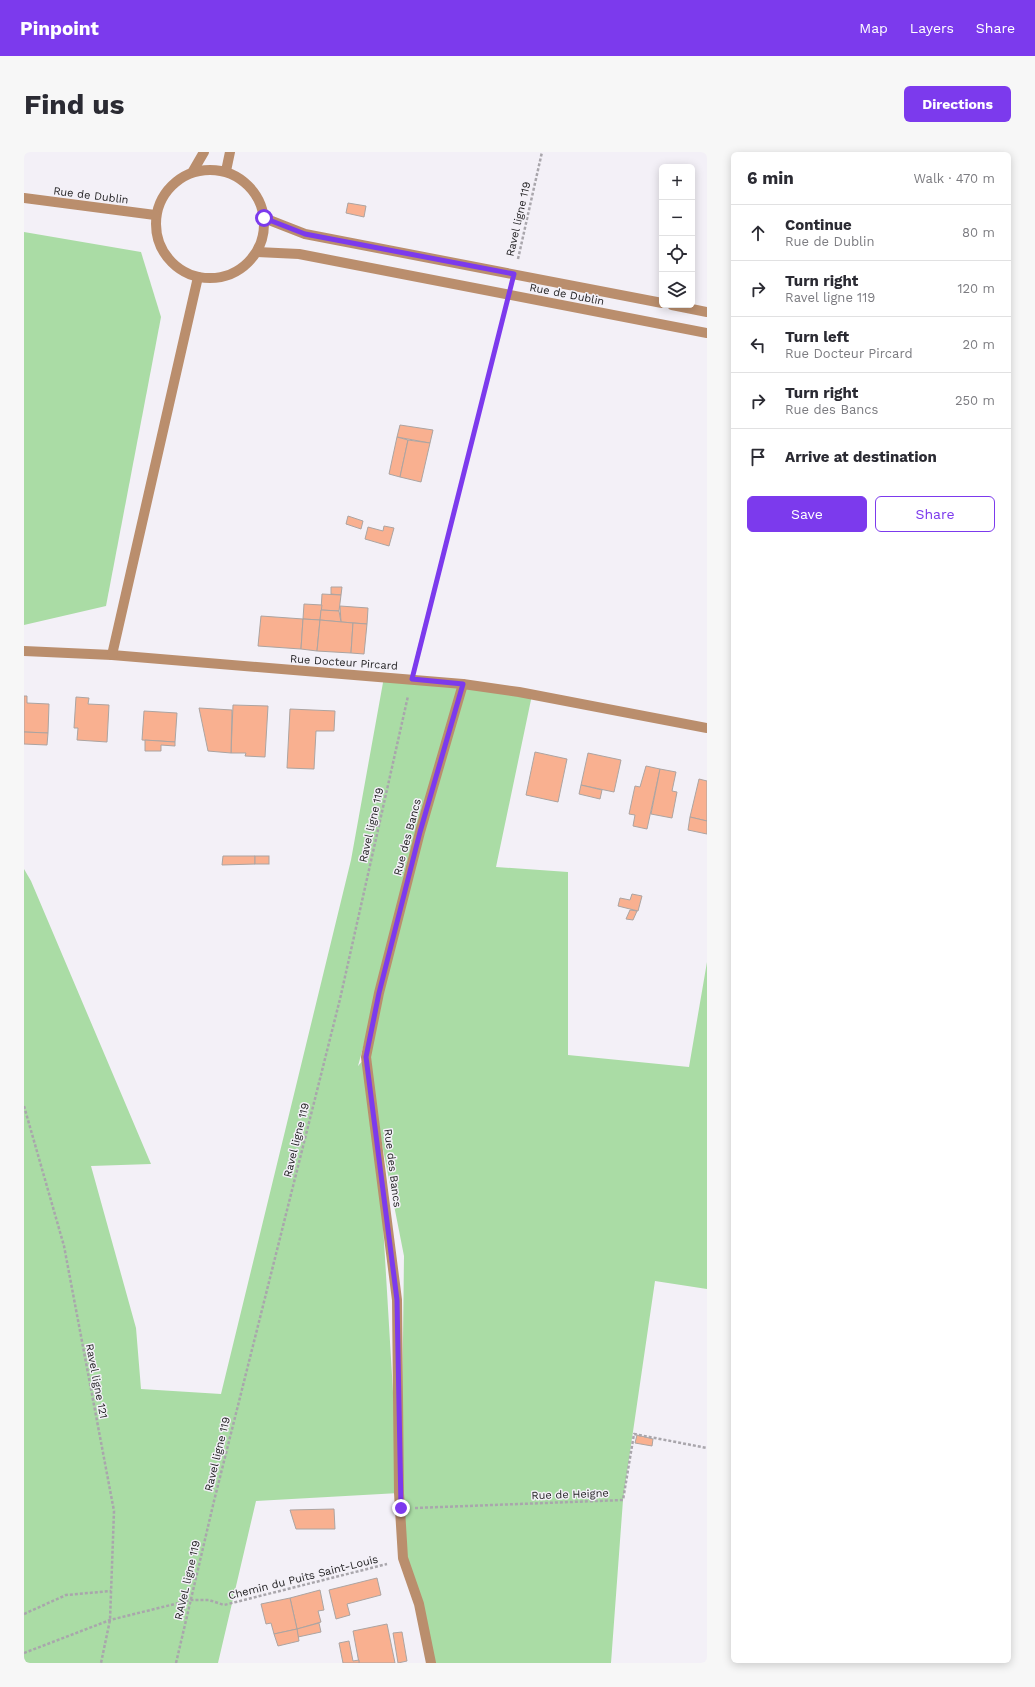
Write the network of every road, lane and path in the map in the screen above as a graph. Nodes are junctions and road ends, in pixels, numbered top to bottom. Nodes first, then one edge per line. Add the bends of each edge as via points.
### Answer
1 (204, 152) edge
2 (230, 152) edge
3 (542, 152) edge
4 (193, 171) junction
5 (226, 171) junction
6 (24, 198) edge
7 (155, 215) junction
8 (264, 218) junction
9 (257, 252) junction
10 (514, 274) junction
11 (198, 277) junction
12 (509, 296) junction
13 (659, 302) edge
14 (687, 308) edge
15 (707, 312) edge
16 (707, 333) edge
17 (24, 651) edge
18 (112, 655) junction
19 (412, 679) junction
20 (463, 684) junction
21 (707, 728) edge
22 (24, 1106) edge
23 (707, 1448) edge
24 (214, 1501) joint
25 (401, 1508) junction
26 (403, 1558) junction
27 (111, 1591) junction
28 (191, 1600) junction
29 (24, 1614) edge
30 (110, 1620) junction
31 (24, 1653) edge
32 (101, 1663) edge
33 (176, 1663) edge
34 (431, 1663) edge

1 - 4 street
2 - 5 street
3 - 10 path, Ravel ligne 119
4 - 5 street
4 - 7 street via 179,178 168,188 160,200
5 - 8 street via 241,178 252,189 260,203
6 - 7 street, Rue de Dublin
7 - 11 street via 155,232 160,248 183,272
8 - 9 street via 262,241
8 - 10 street, Rue de Dublin via 305,234
9 - 11 street via 232,274 215,278
9 - 12 street, Rue de Dublin via 299,254
10 - 13 street, Rue de Dublin
11 - 18 street
12 - 16 street, Rue de Dublin
12 - 19 path, Ravel ligne 119
14 - 15 street
17 - 18 street, Rue Docteur Pircard
18 - 19 street, Rue Docteur Pircard
19 - 20 street, Rue Docteur Pircard
19 - 24 path, Ravel ligne 119 via 340,1000
20 - 21 street, Rue Docteur Pircard via 519,692
20 - 25 street, Rue des Bancs via 420,832 379,993 366,1057 397,1300
22 - 27 path, Ravel ligne 121 via 64,1246 114,1511
23 - 25 path, Rue de Heigne via 634,1434 623,1500
24 - 28 path, RAVeL ligne 119
25 - 26 street, Rue des Bancs
26 - 28 path, Chemin du Puits Saint-Louis via 380,1568 224,1605 209,1600
26 - 34 street, Rue des Bancs via 419,1604
27 - 29 path via 66,1595
27 - 30 path, Ravel ligne 121
28 - 30 path, Chemin du Puits Saint-Louis
28 - 33 path, RAVeL ligne 119
30 - 31 path, Chemin du Puits Saint-Louis
30 - 32 path, Ravel ligne 121

